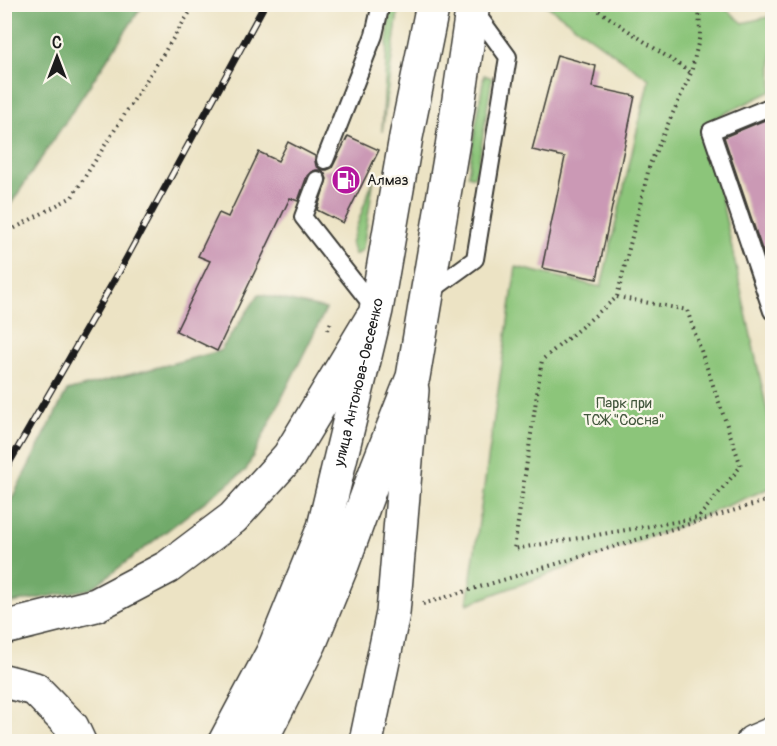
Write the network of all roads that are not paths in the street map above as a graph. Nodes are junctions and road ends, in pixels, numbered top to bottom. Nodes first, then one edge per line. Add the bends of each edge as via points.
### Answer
1 (381, 4) edge
2 (433, 4) edge
3 (473, 6) edge
4 (772, 106) edge
5 (325, 160) dead end
6 (317, 180) dead end
7 (376, 310) junction
8 (772, 311) edge
9 (414, 377) junction
10 (4, 628) edge
11 (4, 681) edge
12 (772, 734) edge
13 (79, 741) edge
14 (225, 741) edge
15 (260, 741) edge
16 (366, 741) edge
17 (753, 741) edge

1 - 5 lane via 374,35
2 - 7 main road, улица Антонова-Овсеенко
3 - 9 main road
4 - 8 lane via 711,131
6 - 7 lane via 303,217
7 - 10 main road via 290,456 233,518 168,567 96,605
7 - 14 main road, улица Антонова-Овсеенко via 324,528 273,652
9 - 15 main road via 310,643
9 - 16 main road via 393,614
11 - 13 main road via 35,688 72,727
12 - 17 main road

